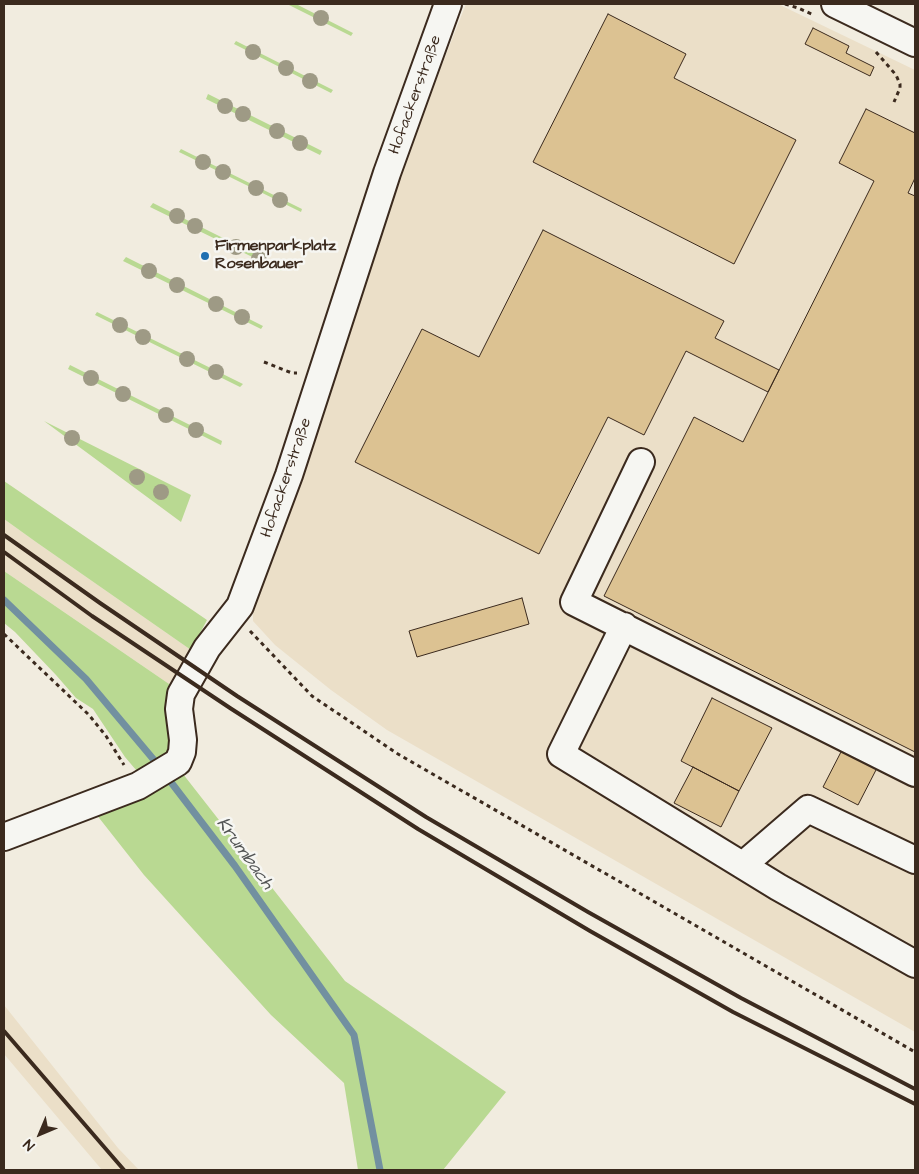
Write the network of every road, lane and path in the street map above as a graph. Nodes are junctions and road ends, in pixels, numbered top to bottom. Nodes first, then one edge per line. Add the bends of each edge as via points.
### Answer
1 (448, 4) edge
2 (835, 4) edge
3 (885, 29) junction
4 (915, 43) edge
5 (894, 102) dead end
6 (641, 462) dead end
7 (234, 615) junction
8 (624, 626) junction
9 (4, 634) edge
10 (915, 773) edge
11 (155, 776) junction
12 (4, 837) edge
13 (915, 860) edge
14 (743, 865) junction
15 (915, 964) edge
16 (915, 1052) edge

1 - 7 street, Hofackerstraße via 387,173 290,475
2 - 3 street
3 - 4 street
3 - 5 path via 875,50 900,84
6 - 8 street via 574,602
7 - 11 street, Hofackerstraße via 207,648 181,694 179,710 183,740 178,762
7 - 16 path via 312,696 398,754
8 - 10 street
8 - 14 street via 561,754
9 - 11 path via 89,715 106,736
11 - 12 street
13 - 14 street via 808,809
14 - 15 street

